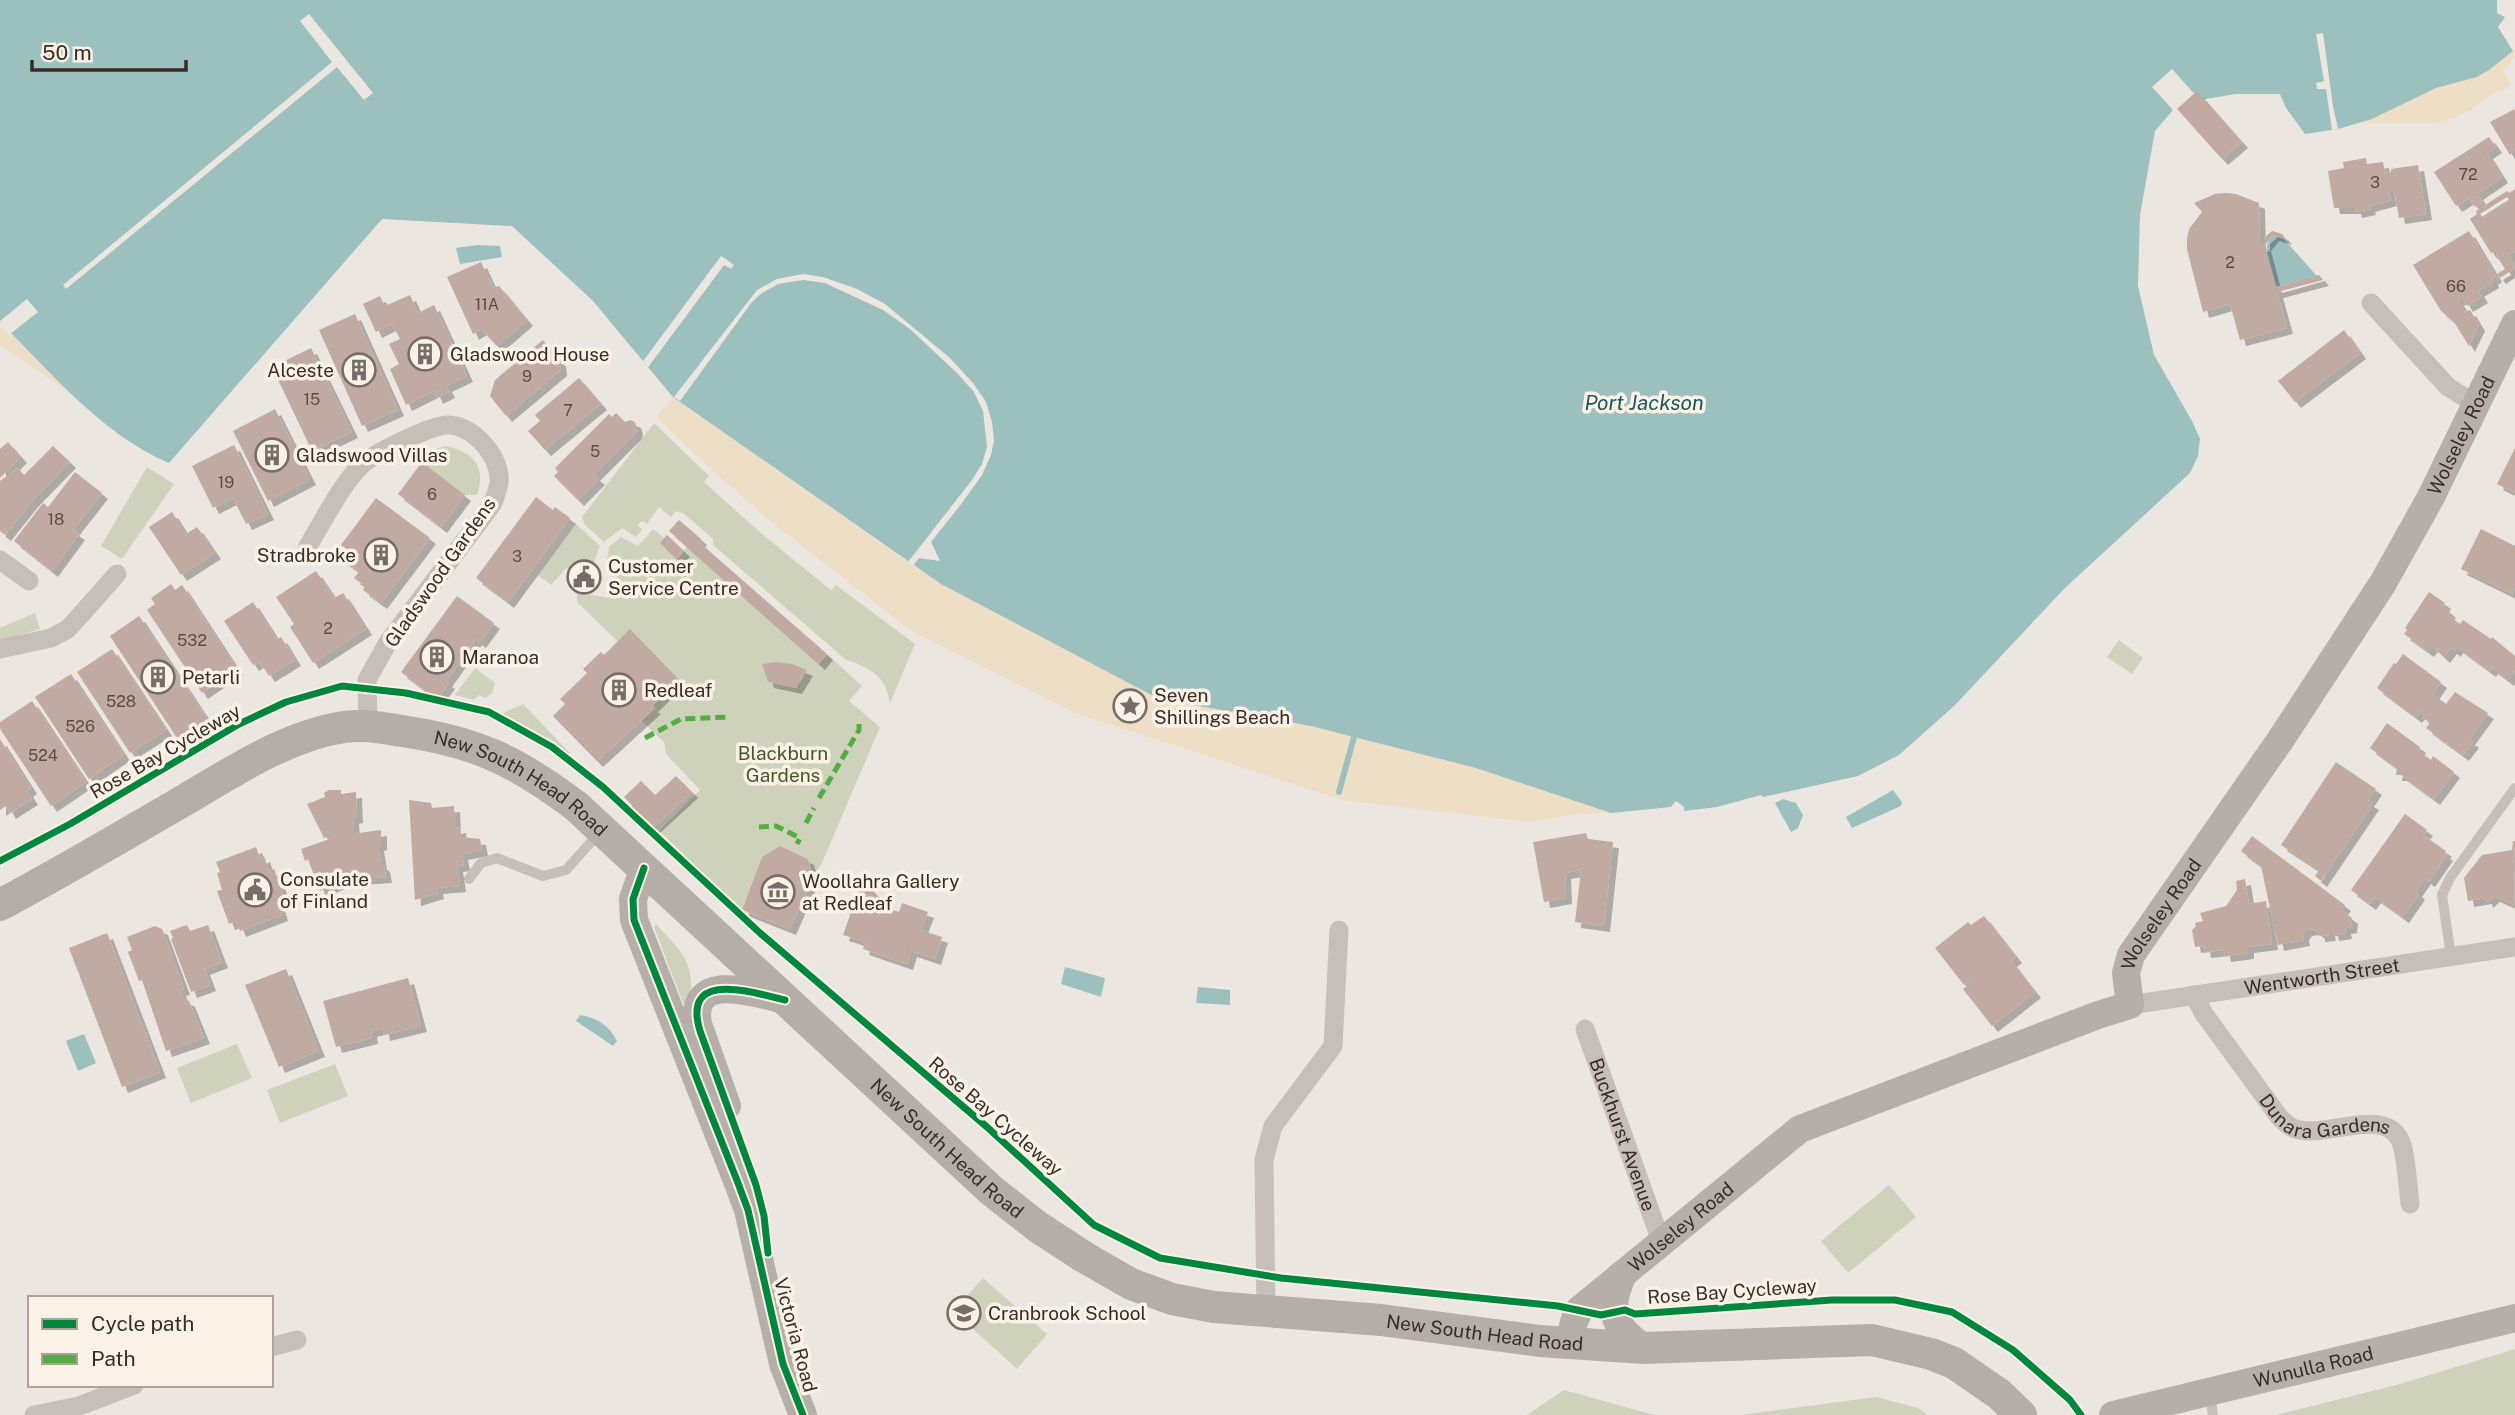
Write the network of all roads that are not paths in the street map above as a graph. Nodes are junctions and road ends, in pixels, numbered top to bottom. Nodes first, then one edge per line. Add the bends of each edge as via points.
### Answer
1 (2371, 303) dead end
2 (2515, 324) edge
3 (2477, 405) junction
4 (308, 546) dead end
5 (0, 560) edge
6 (117, 574) dead end
7 (29, 581) dead end
8 (0, 649) edge
9 (368, 726) junction
10 (2515, 788) edge
11 (602, 831) junction
12 (644, 868) junction
13 (469, 878) dead end
14 (0, 905) edge
15 (1339, 930) dead end
16 (2515, 947) edge
17 (2451, 956) junction
18 (2194, 995) junction
19 (785, 1000) junction
20 (2130, 1005) junction
21 (1585, 1029) dead end
22 (2410, 1204) dead end
23 (1661, 1241) junction
24 (1623, 1274) junction
25 (1266, 1312) junction
26 (2515, 1318) edge
27 (775, 1322) junction
28 (298, 1340) dead end
29 (1569, 1343) junction
30 (273, 1346) edge
31 (1644, 1348) junction
32 (130, 1387) edge
33 (2211, 1403) edge
34 (90, 1409) edge
35 (34, 1415) edge
36 (803, 1415) edge
37 (2021, 1415) edge
38 (2113, 1415) edge

1 - 3 street via 2448,387
2 - 3 street, Wolseley Road
3 - 20 street, Wolseley Road via 2383,583 2131,955 2126,973
4 - 9 street, Gladswood Gardens via 355,471 369,459 431,429 465,428 495,458 499,481 493,503 387,644 367,680
5 - 7 street
6 - 8 street via 68,629 51,638
9 - 11 main road, New South Head Road via 470,745 504,758 538,778
9 - 14 main road, New South Head Road via 329,730 259,758
10 - 17 lane via 2442,895
11 - 12 main road, New South Head Road
11 - 13 lane via 566,870 543,876 497,859 481,863
12 - 19 main road, New South Head Road
12 - 27 street, Victoria Road via 633,900 634,920 748,1210
15 - 25 street via 1333,1046 1273,1126 1264,1160
16 - 17 street, Wentworth Street
17 - 18 street, Wentworth Street
18 - 20 street, Wentworth Street
18 - 22 street, Dunara Gardens via 2280,1118 2293,1129 2377,1123 2391,1129 2400,1140
19 - 25 main road, New South Head Road via 985,1185 1061,1242 1131,1284 1172,1299
19 - 27 street via 722,988 704,998 697,1013 759,1195
20 - 23 street, Wolseley Road via 1800,1129
21 - 23 street, Buckhurst Avenue
23 - 24 street, Wolseley Road
24 - 29 street, Wolseley Road via 1580,1310
24 - 31 street via 1613,1312 1624,1332
25 - 29 main road, New South Head Road via 1381,1320
26 - 33 street, Wunulla Road
27 - 36 street, Victoria Road via 783,1364
28 - 30 street
29 - 31 main road, New South Head Road
31 - 37 main road, New South Head Road via 1881,1341 1954,1363
32 - 34 street
33 - 38 street, Wunulla Road
34 - 35 street

